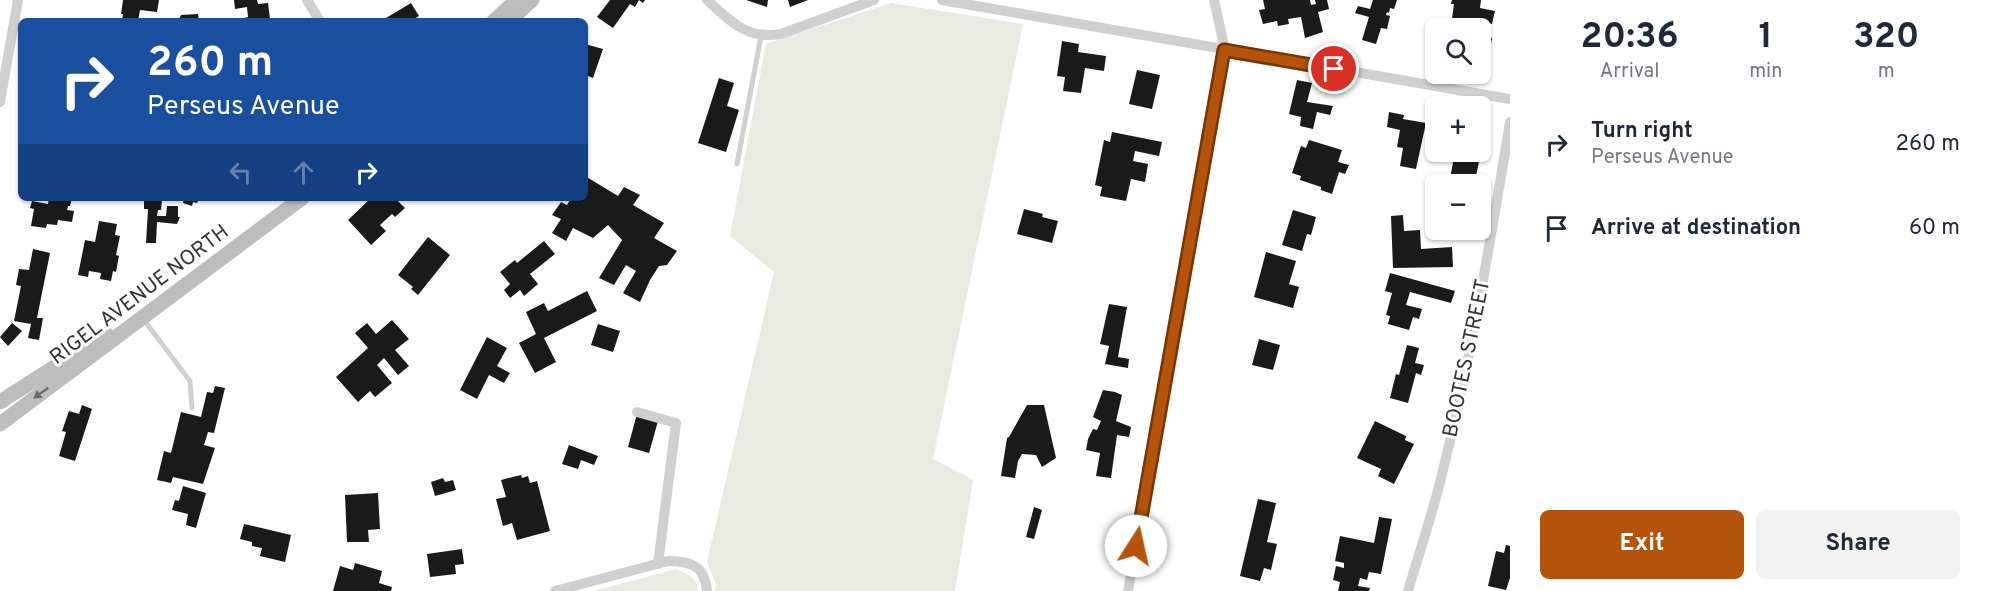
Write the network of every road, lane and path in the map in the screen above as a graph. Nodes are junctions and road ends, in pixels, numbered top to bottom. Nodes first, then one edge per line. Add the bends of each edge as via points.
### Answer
1 (18, 0) edge
2 (307, 0) edge
3 (517, 0) edge
4 (532, 0) edge
5 (707, 0) edge
6 (874, 0) edge
7 (942, 0) edge
8 (1214, 0) edge
9 (318, 18) edge
10 (497, 18) edge
11 (512, 18) edge
12 (761, 36) junction
13 (1224, 50) junction
14 (1510, 99) edge
15 (0, 102) edge
16 (1510, 122) edge
17 (737, 164) dead end
18 (283, 201) edge
19 (298, 201) edge
20 (143, 318) junction
21 (0, 402) edge
22 (192, 408) dead end
23 (638, 412) dead end
24 (0, 424) edge
25 (657, 564) junction
26 (555, 591) edge
27 (707, 591) edge
28 (1128, 591) edge
29 (1408, 591) edge

1 - 15 street
2 - 9 street
3 - 10 main road
4 - 11 main road
5 - 12 street via 735,24
6 - 12 street via 781,34
7 - 13 street
8 - 13 street
12 - 17 lane
13 - 14 street
13 - 28 street
16 - 29 street, BOOTES STREET via 1466,367 1438,490
18 - 21 main road, RIGEL AVENUE NORTH via 145,308
19 - 20 main road, RIGEL AVENUE NORTH
20 - 22 lane via 190,381
20 -> 24 main road, RIGEL AVENUE NORTH
23 - 25 street via 676,423
25 - 26 street
25 - 27 street via 685,561 695,566 706,580

